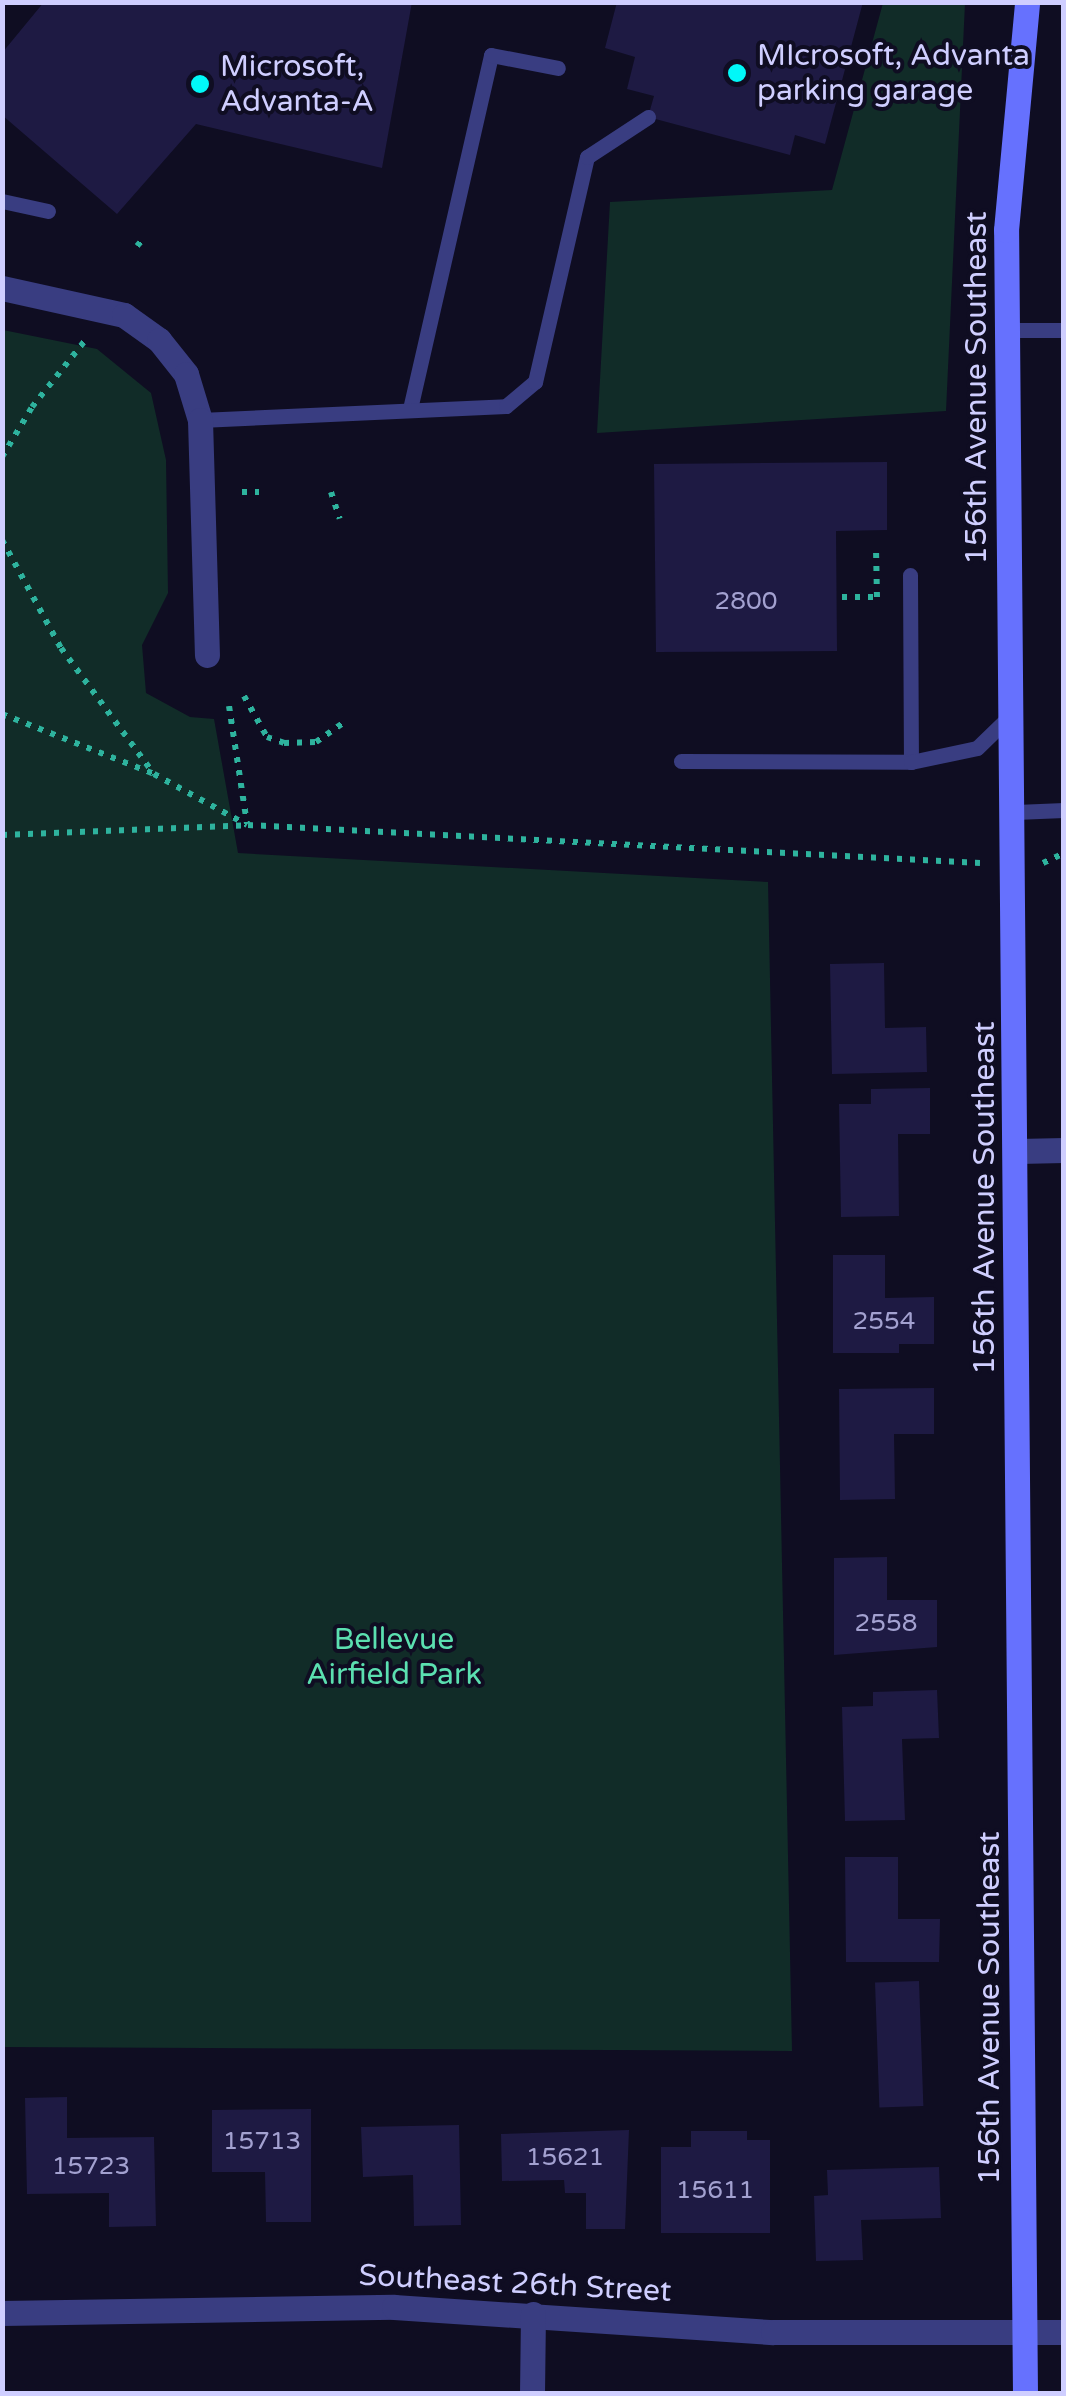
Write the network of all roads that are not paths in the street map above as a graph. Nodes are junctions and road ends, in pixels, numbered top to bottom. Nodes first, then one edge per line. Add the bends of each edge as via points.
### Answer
1 (1027, 2) edge
2 (558, 68) dead end
3 (648, 117) dead end
4 (2, 201) edge
5 (48, 211) dead end
6 (2, 288) edge
7 (1007, 330) junction
8 (1064, 330) edge
9 (410, 408) junction
10 (200, 420) junction
11 (910, 575) dead end
12 (207, 655) dead end
13 (1013, 713) junction
14 (680, 760) dead end
15 (911, 762) junction
16 (1064, 810) edge
17 (1015, 812) junction
18 (1064, 1150) edge
19 (1018, 1151) junction
20 (2, 2313) edge
21 (533, 2314) junction
22 (1024, 2328) junction
23 (1064, 2332) edge
24 (532, 2394) edge
25 (1025, 2394) edge

1 - 7 street, 156th Avenue Southeast via 1006,230
2 - 9 lane via 491,55
3 - 9 lane via 587,157 535,382 506,406
4 - 5 lane
6 - 10 street via 124,314 159,340 186,374
7 - 8 lane
7 - 13 street, 156th Avenue Southeast
9 - 10 lane
10 - 12 street
11 - 15 lane
13 - 15 lane via 978,748
13 - 17 street, 156th Avenue Southeast
14 - 15 lane
16 - 17 lane
17 - 19 street, 156th Avenue Southeast
18 - 19 street
19 - 22 street, 156th Avenue Southeast
20 - 21 street, Southeast 26th Street via 394,2306
21 - 22 street, Southeast 26th Street via 773,2332
21 - 24 street
22 - 23 street, Southeast 26th Street
22 - 25 street, 156th Avenue Southeast

